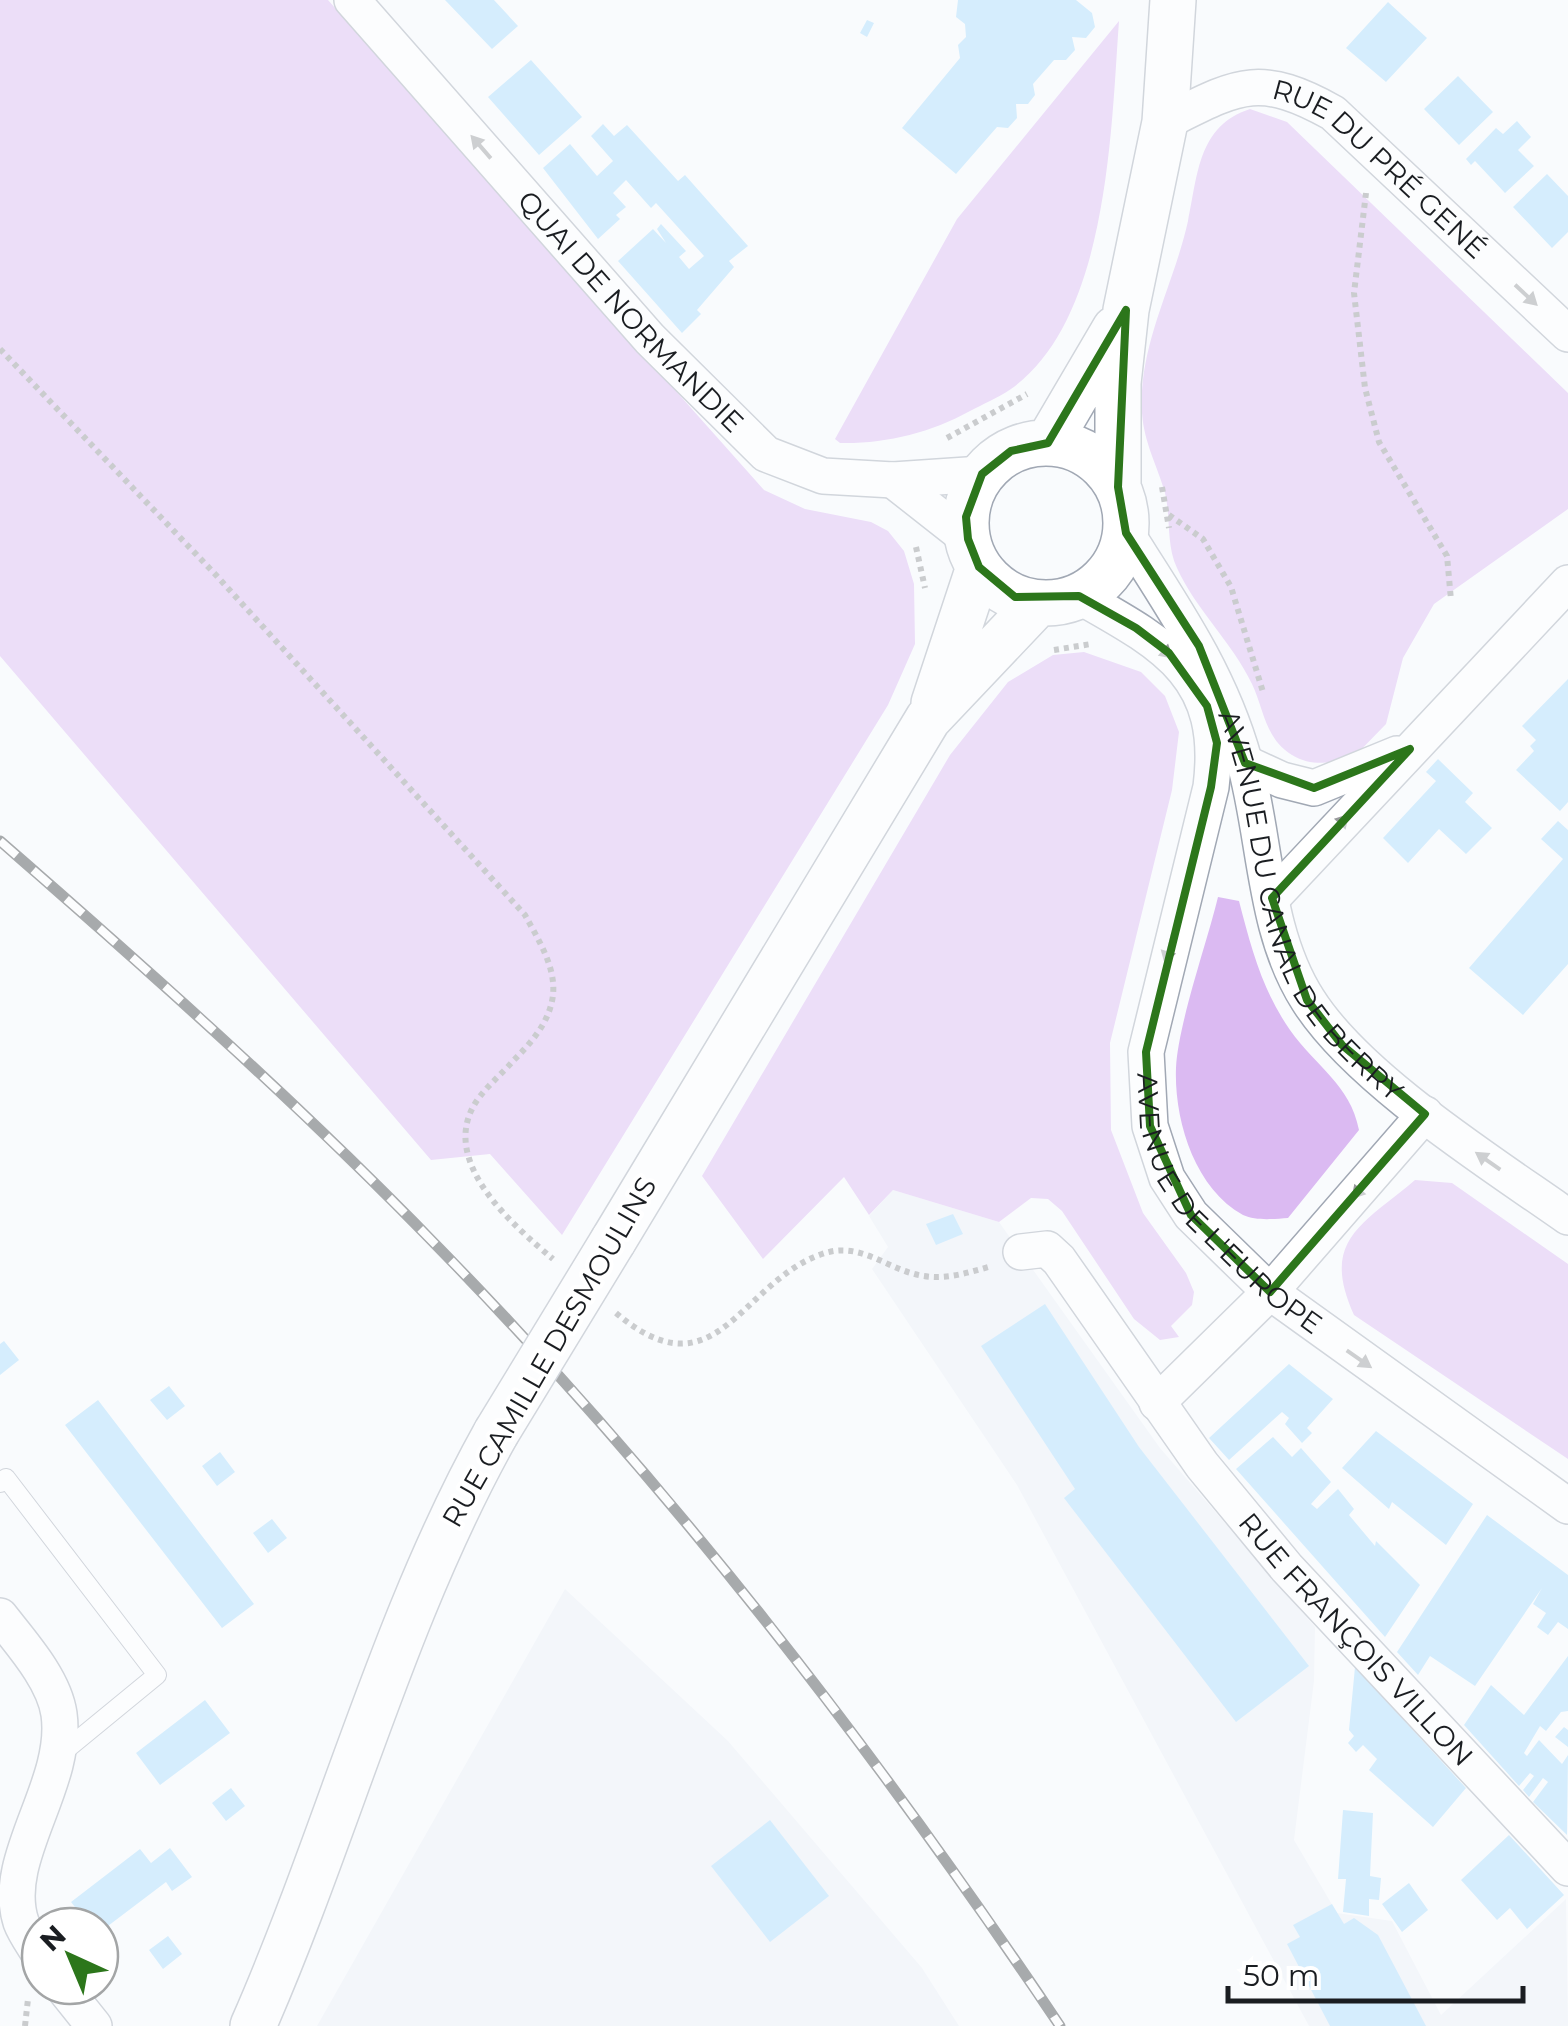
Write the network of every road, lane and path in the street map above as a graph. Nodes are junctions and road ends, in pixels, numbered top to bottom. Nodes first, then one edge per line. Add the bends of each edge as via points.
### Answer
1 (352, 0) edge
2 (1173, 0) edge
3 (1165, 122) junction
4 (1375, 152) junction
5 (1126, 310) junction
6 (1568, 334) edge
7 (0, 350) edge
8 (1048, 443) junction
9 (982, 474) junction
10 (894, 480) junction
11 (1118, 487) junction
12 (1167, 514) dead end
13 (1126, 533) junction
14 (973, 553) junction
15 (1568, 584) edge
16 (1059, 600) junction
17 (1451, 600) dead end
18 (928, 719) junction
19 (1410, 748) junction
20 (1245, 762) junction
21 (1272, 898) junction
22 (1425, 1114) junction
23 (1568, 1218) edge
24 (1020, 1252) joint
25 (560, 1266) dead end
26 (1270, 1292) junction
27 (614, 1311) dead end
28 (1157, 1402) junction
29 (0, 1482) edge
30 (1568, 1506) edge
31 (0, 1616) edge
32 (58, 1756) junction
33 (1567, 1866) edge
34 (20, 1920) edge
35 (78, 2006) edge
36 (94, 2026) edge
37 (253, 2026) edge

10 -> 1 street, QUAI DE NORMANDIE via 823,476 766,454 643,332
2 - 3 street
3 - 4 street, RUE DU PRÉ GENÉ via 1256,84 1300,94 1333,112
3 - 5 street
4 -> 6 street, RUE DU PRÉ GENÉ
4 - 17 path via 1354,293 1365,388 1379,442 1447,556
5 - 8 street
5 - 11 street
7 - 25 path via 216,574 525,916 550,968 550,1006 524,1050 474,1104 466,1124 468,1153 511,1224
8 - 9 street via 1011,451
8 - 11 street via 1089,455
9 - 10 street, QUAI DE NORMANDIE
9 - 14 street via 968,505
10 - 14 street
11 - 13 street
12 - 20 path via 1203,539 1231,587 1247,634 1267,706 1262,736
13 - 16 street via 1102,581
13 - 20 street, AVENUE DU CANAL DE BERRY via 1221,688
14 - 16 street via 1005,591
14 - 18 street, RUE CAMILLE DESMOULINS
15 - 19 street
16 - 18 street, RUE CAMILLE DESMOULINS
16 -> 26 street, AVENUE DE L'EUROPE via 1169,652 1207,706 1216,744 1211,787 1146,1052 1150,1126 1190,1215
18 - 37 street, RUE CAMILLE DESMOULINS, bridge via 496,1433 427,1568 318,1873
19 - 20 street via 1314,788
21 -> 19 street
20 - 21 street, AVENUE DU CANAL DE BERRY
21 - 22 street, AVENUE DU CANAL DE BERRY via 1307,1000 1342,1045
23 -> 22 street, AVENUE DU CANAL DE BERRY
22 -> 26 street
24 - 27 path via 952,1277 922,1276 859,1251 829,1252 805,1260 710,1340 686,1346 656,1338
24 - 28 street, RUE FRANÇOIS VILLON via 1047,1249 1059,1260
26 - 28 street
26 -> 30 street, AVENUE DE L'EUROPE
28 - 33 street, RUE FRANÇOIS VILLON via 1288,1568
29 - 32 lane via 6,1478 157,1676
31 - 32 street via 34,1661 59,1711
32 - 34 street via 16,1880
35 - 36 street

